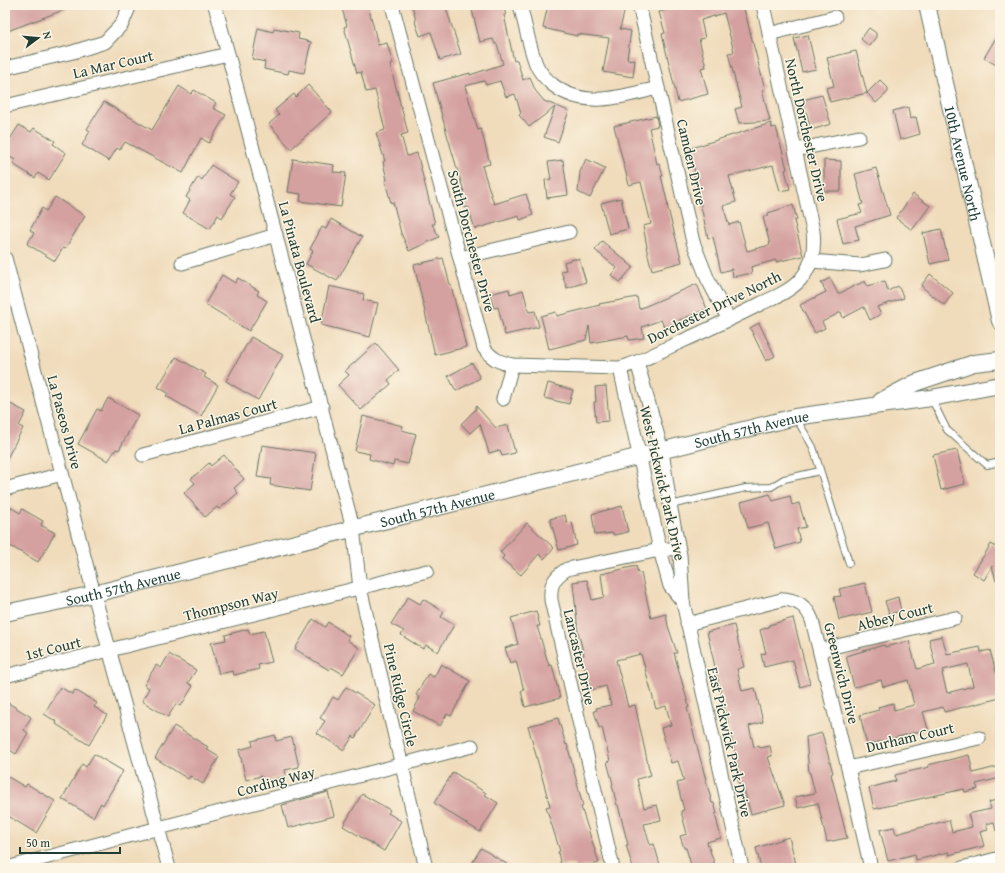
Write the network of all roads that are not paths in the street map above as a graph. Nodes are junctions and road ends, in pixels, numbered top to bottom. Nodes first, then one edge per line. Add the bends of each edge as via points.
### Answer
1 (130, 5) edge
2 (215, 5) edge
3 (392, 5) edge
4 (520, 5) edge
5 (639, 5) edge
6 (762, 5) edge
7 (927, 5) edge
8 (835, 17) dead end
9 (769, 34) junction
10 (228, 54) junction
11 (5, 68) edge
12 (658, 88) junction
13 (5, 106) edge
14 (859, 137) dead end
15 (795, 150) junction
16 (570, 232) dead end
17 (276, 235) junction
18 (5, 258) edge
19 (460, 258) junction
20 (885, 260) dead end
21 (811, 261) junction
22 (182, 263) dead end
23 (9, 292) edge
24 (729, 320) junction
25 (1000, 321) edge
26 (1000, 360) edge
27 (636, 362) junction
28 (512, 365) junction
29 (620, 368) junction
30 (1000, 385) edge
31 (931, 398) junction
32 (503, 399) dead end
33 (322, 407) junction
34 (871, 407) junction
35 (795, 417) junction
36 (662, 451) junction
37 (143, 455) dead end
38 (639, 456) junction
39 (1000, 462) edge
40 (820, 471) junction
41 (62, 474) junction
42 (5, 489) edge
43 (670, 505) junction
44 (353, 528) junction
45 (678, 548) junction
46 (660, 550) junction
47 (849, 562) dead end
48 (427, 571) dead end
49 (360, 588) junction
50 (94, 594) junction
51 (683, 602) junction
52 (5, 613) edge
53 (955, 618) dead end
54 (687, 624) junction
55 (109, 650) junction
56 (820, 650) junction
57 (5, 676) edge
58 (979, 738) dead end
59 (472, 746) dead end
60 (401, 764) junction
61 (848, 768) junction
62 (158, 828) junction
63 (1000, 858) edge
64 (14, 866) dead end
65 (169, 868) edge
66 (426, 868) edge
67 (613, 868) edge
68 (742, 868) edge
69 (871, 868) edge
70 (962, 868) edge

1 - 11 street via 122,24 105,42
2 - 10 street, La Pinata Boulevard
3 - 19 street, South Dorchester Drive
4 - 12 street via 536,65 558,89 578,98 599,100
5 - 12 street, Camden Drive
6 - 9 street, North Dorchester Drive
7 - 25 street, 10th Avenue North
8 - 9 street
9 - 15 street, North Dorchester Drive
10 - 13 street, La Mar Court
10 - 17 street, La Pinata Boulevard
12 - 24 street, Camden Drive via 693,242 708,280
14 - 15 street
15 - 21 street, North Dorchester Drive via 813,231 814,251
16 - 19 street
17 - 22 street
17 - 33 street, La Pinata Boulevard
18 - 23 street, La Paseos Drive
19 - 28 street, South Dorchester Drive via 484,348 489,356 497,361
20 - 21 street via 860,265
21 - 24 street, Dorchester Drive North via 806,272 793,287
23 - 41 street, La Paseos Drive
24 - 27 street, Dorchester Drive North
26 - 34 street, South 57th Avenue via 974,363 915,383
27 - 29 street, Dorchester Drive North
27 - 36 street, West Pickwick Park Drive
28 - 29 street, South Dorchester Drive
28 - 32 street
29 - 38 street, West Pickwick Park Drive
30 - 31 street, South 57th Avenue
31 - 34 street, South 57th Avenue
31 - 39 lane via 947,430 987,465
33 - 37 street, La Palmas Court
33 - 44 street, La Pinata Boulevard
34 - 35 street, South 57th Avenue
35 - 36 street, South 57th Avenue
35 - 40 lane via 812,447
36 - 38 street, South 57th Avenue
36 - 43 street, West Pickwick Park Drive
38 - 44 street, South 57th Avenue
38 - 46 street, West Pickwick Park Drive
40 - 43 lane via 784,479 771,487 746,488
40 - 47 lane
41 - 42 street
41 - 50 street, La Paseos Drive
43 - 45 street, West Pickwick Park Drive
44 - 49 street, Pine Ridge Circle
44 - 50 street, South 57th Avenue
45 - 46 street, Lancaster Drive
45 - 51 street, West Pickwick Park Drive
46 - 51 street, West Pickwick Park Drive via 670,586
46 - 67 street, Lancaster Drive via 567,569 553,581 551,590 551,600
48 - 49 street, Thompson Way
49 - 55 street, Thompson Way
49 - 60 street, Pine Ridge Circle
50 - 52 street, South 57th Avenue
50 - 55 street
51 - 54 street, West Pickwick Park Drive
53 - 56 street, Abbey Court
54 - 56 street, Greenwich Drive via 785,599 794,600 809,611
54 - 68 street, East Pickwick Park Drive
55 - 57 street, 1st Court
55 - 62 street
56 - 61 street, Greenwich Drive
58 - 61 street, Durham Court
59 - 60 street, Cording Way
60 - 62 street, Cording Way
60 - 66 street, Pine Ridge Circle
61 - 69 street, Greenwich Drive
62 - 64 street, Cording Way
62 - 65 street
63 - 70 street

